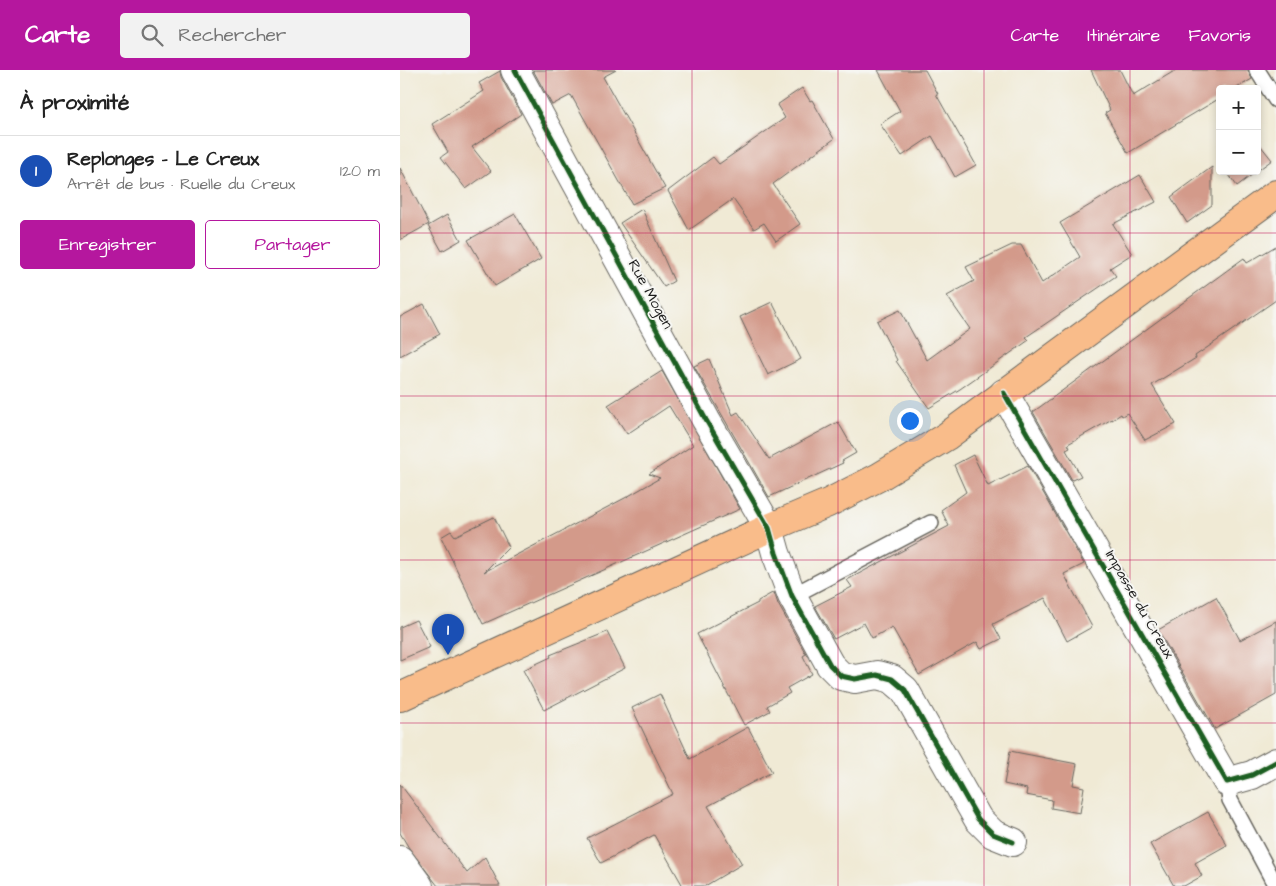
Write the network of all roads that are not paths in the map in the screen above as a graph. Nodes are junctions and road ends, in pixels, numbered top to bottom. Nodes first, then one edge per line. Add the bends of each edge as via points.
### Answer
1 (515, 70) edge
2 (1257, 70) edge
3 (1276, 100) edge
4 (1276, 194) edge
5 (1004, 393) junction
6 (931, 523) dead end
7 (769, 528) junction
8 (792, 596) junction
9 (400, 696) edge
10 (1276, 762) edge
11 (1227, 782) junction
12 (1013, 842) dead end
13 (400, 860) edge
14 (419, 886) edge
15 (1276, 886) edge

1 - 7 street, Rue Mogen via 706,420
2 - 3 lane
4 - 5 main road
5 - 7 main road via 947,436 879,477
5 - 11 street, Impasse du Creux
6 - 8 lane
7 - 8 street, Rue Mogen
7 - 9 main road
8 - 12 street, Rue Mogen via 830,665 841,676 855,679 877,675 892,679 905,690 978,819 993,834
10 - 11 street via 1252,775
11 - 15 lane via 1230,800
13 - 14 street

